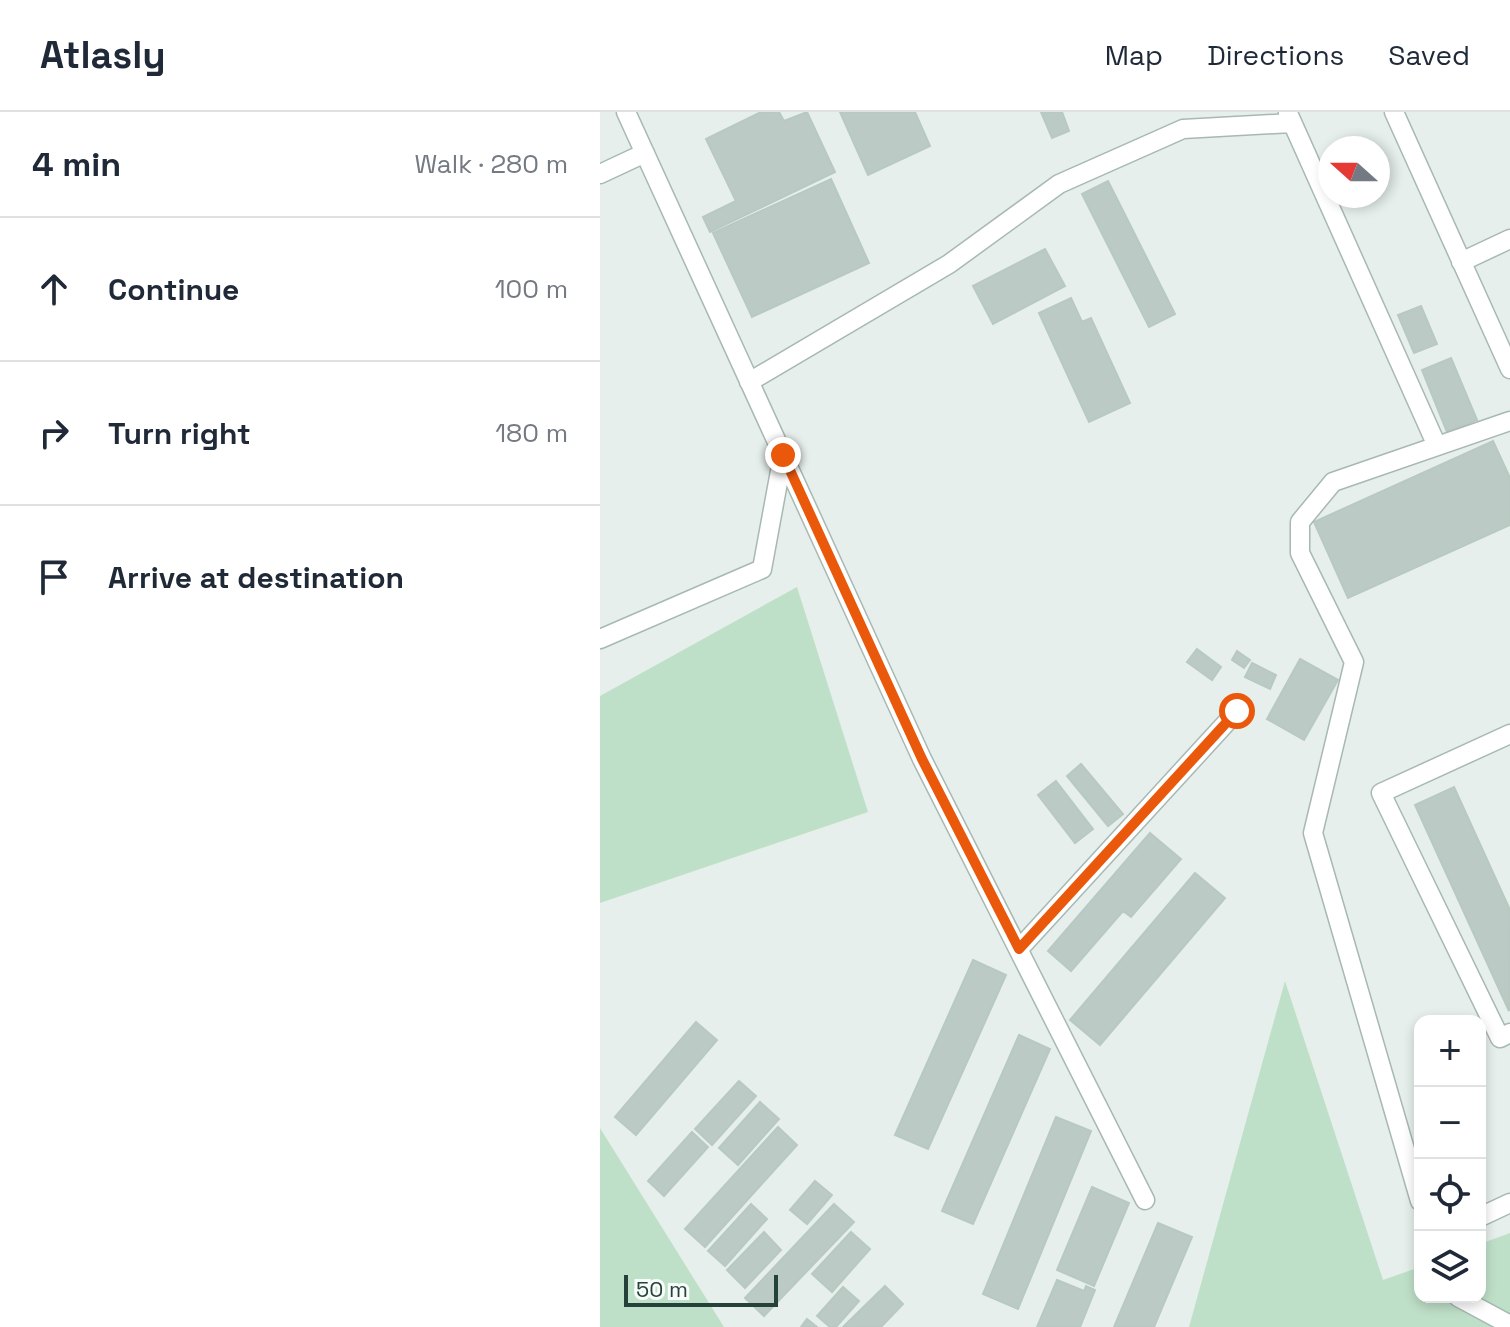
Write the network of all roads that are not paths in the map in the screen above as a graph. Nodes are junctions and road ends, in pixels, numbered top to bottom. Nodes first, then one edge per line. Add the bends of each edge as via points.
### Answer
1 (626, 112) edge
2 (1394, 112) edge
3 (1290, 118) edge
4 (645, 153) junction
5 (600, 174) edge
6 (1510, 239) edge
7 (1461, 262) junction
8 (1510, 369) edge
9 (749, 382) junction
10 (1510, 421) edge
11 (1437, 446) junction
12 (783, 455) junction
13 (600, 639) edge
14 (1237, 711) dead end
15 (1510, 734) edge
16 (1019, 949) junction
17 (1510, 1033) edge
18 (1414, 1180) edge
19 (1145, 1200) dead end
20 (1510, 1203) edge
21 (1486, 1214) edge
22 (1469, 1303) edge
23 (1510, 1325) edge

1 - 4 street
2 - 7 street
3 - 9 street via 1183,129 1059,184 949,264
3 - 11 street
4 - 5 street
4 - 9 street
6 - 7 street
7 - 8 street
9 - 12 street
10 - 11 street
11 - 18 street via 1333,482 1300,522 1300,553 1354,662 1313,833
12 - 13 street via 762,569
12 - 16 street via 922,759
14 - 16 street
15 - 17 street via 1381,793 1500,1038
16 - 19 street
20 - 21 street
22 - 23 street

